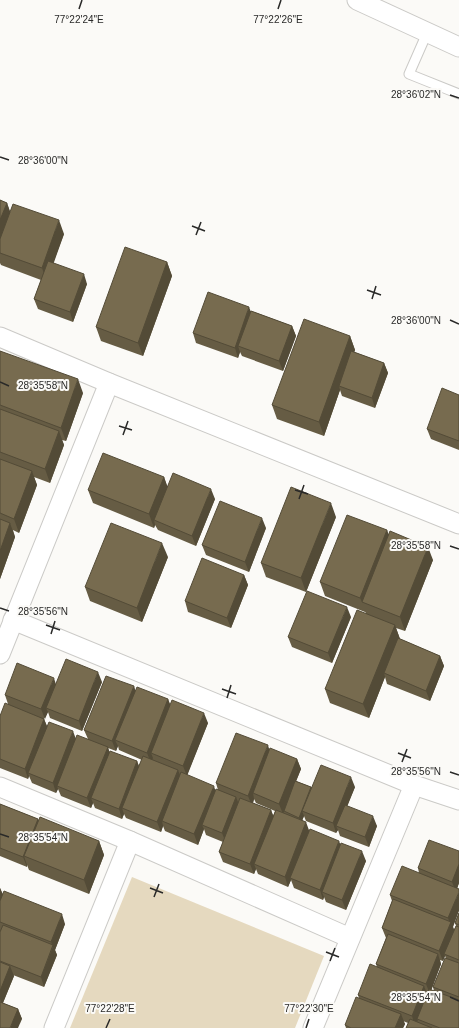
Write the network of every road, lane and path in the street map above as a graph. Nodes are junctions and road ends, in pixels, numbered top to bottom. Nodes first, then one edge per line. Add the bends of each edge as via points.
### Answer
1 (357, 0) edge
2 (427, 33) junction
3 (459, 47) edge
4 (459, 94) edge
5 (0, 337) edge
6 (109, 383) junction
7 (459, 524) edge
8 (13, 620) junction
9 (0, 654) edge
10 (414, 785) junction
11 (0, 787) edge
12 (459, 800) edge
13 (130, 841) junction
14 (350, 938) junction
15 (54, 1028) edge
16 (313, 1028) edge

1 - 2 street
2 - 3 street
2 - 4 lane via 409,74
5 - 6 street
6 - 7 street
6 - 8 street
8 - 9 street
8 - 10 street
10 - 12 street
10 - 14 street
11 - 13 street
13 - 14 street
13 - 15 street
14 - 16 street

